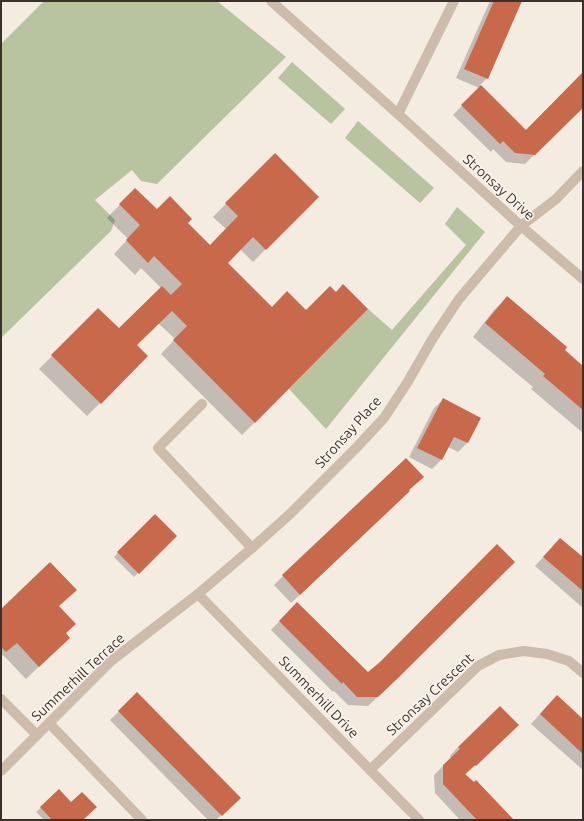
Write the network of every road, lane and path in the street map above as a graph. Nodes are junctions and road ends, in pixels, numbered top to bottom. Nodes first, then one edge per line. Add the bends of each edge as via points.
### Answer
1 (271, 1) edge
2 (454, 1) edge
3 (398, 114) junction
4 (583, 171) edge
5 (521, 226) junction
6 (583, 279) edge
7 (202, 404) dead end
8 (252, 548) junction
9 (198, 594) junction
10 (583, 673) edge
11 (1, 699) edge
12 (49, 723) junction
13 (37, 735) junction
14 (370, 770) junction
15 (1, 771) edge
16 (142, 820) edge
17 (419, 820) edge

1 - 3 street, Stronsay Drive
2 - 3 street
3 - 5 street, Stronsay Drive
4 - 5 street, Stronsay Place via 556,199
5 - 6 street, Stronsay Drive
5 - 8 street, Stronsay Place via 459,299 384,418 296,508
7 - 8 street via 158,448
8 - 9 street, Stronsay Place
9 - 12 street, Summerhill Terrace via 111,661
9 - 14 street, Summerhill Drive
10 - 14 street, Stronsay Crescent via 569,661 547,654 524,650 499,655 478,666
11 - 13 street
12 - 13 street, Summerhill Terrace
12 - 16 street
13 - 15 street, Summerhill Terrace
14 - 17 street, Summerhill Drive

